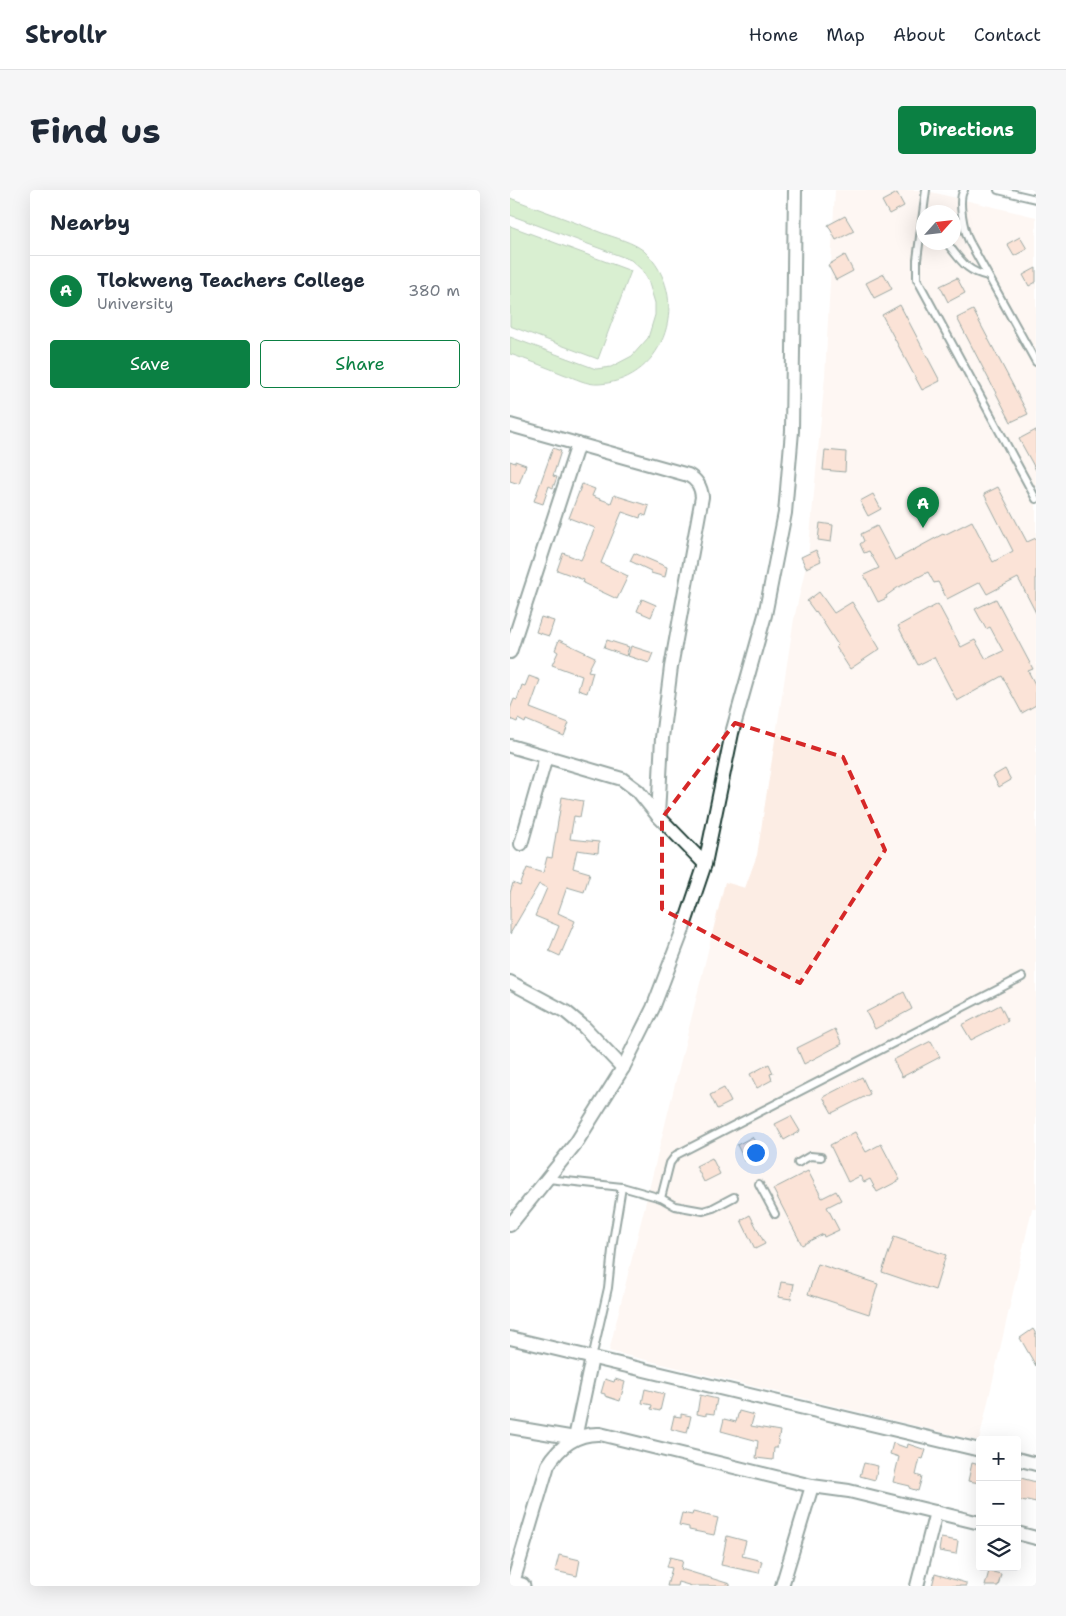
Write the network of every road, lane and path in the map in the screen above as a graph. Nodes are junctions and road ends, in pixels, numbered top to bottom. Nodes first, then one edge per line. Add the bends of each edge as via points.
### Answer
1 (795, 190) edge
2 (926, 190) edge
3 (964, 190) edge
4 (998, 190) edge
5 (1036, 199) edge
6 (924, 205) edge
7 (918, 250) edge
8 (953, 250) edge
9 (988, 276) junction
10 (1036, 362) edge
11 (510, 425) edge
12 (578, 444) junction
13 (1036, 499) edge
14 (510, 652) edge
15 (510, 746) edge
16 (546, 757) junction
17 (658, 816) junction
18 (521, 844) dead end
19 (705, 864) junction
20 (1022, 977) dead end
21 (510, 982) edge
22 (623, 1068) junction
23 (821, 1157) dead end
24 (798, 1163) dead end
25 (548, 1179) junction
26 (759, 1184) dead end
27 (622, 1187) junction
28 (734, 1197) dead end
29 (661, 1198) junction
30 (775, 1214) dead end
31 (510, 1225) edge
32 (510, 1338) edge
33 (592, 1358) junction
34 (510, 1427) edge
35 (576, 1438) junction
36 (976, 1449) edge
37 (1021, 1460) edge
38 (1036, 1464) edge
39 (812, 1486) junction
40 (936, 1512) junction
41 (976, 1522) edge
42 (1021, 1534) edge
43 (1036, 1538) edge
44 (514, 1585) edge
45 (782, 1586) edge
46 (918, 1586) edge

1 - 19 street via 792,431 785,513 765,616 732,733
2 - 6 lane
3 - 9 lane via 961,195 964,228
4 - 5 lane
7 - 13 lane via 917,279
8 - 9 lane via 972,271
9 - 10 lane
11 - 12 street
12 - 14 street
12 - 17 street via 688,475 701,490 671,667 662,738
15 - 16 street
16 - 17 street via 622,779 638,791
16 - 18 street
17 - 19 street
19 - 22 street via 653,1008
20 - 29 lane via 676,1155 670,1163
21 - 22 street via 566,1012
22 - 25 street via 576,1143
23 - 24 lane via 810,1156
25 - 27 lane
25 - 31 street
26 - 30 lane
27 - 29 lane
27 - 33 lane via 608,1288
28 - 29 lane via 703,1211 675,1206
32 - 33 street
33 - 35 street
33 - 36 street
34 - 35 street
35 - 39 street via 600,1434
35 - 44 street via 548,1465
37 - 38 street
39 - 40 street via 849,1491
39 - 45 street
40 - 41 street
40 - 46 street
42 - 43 street

